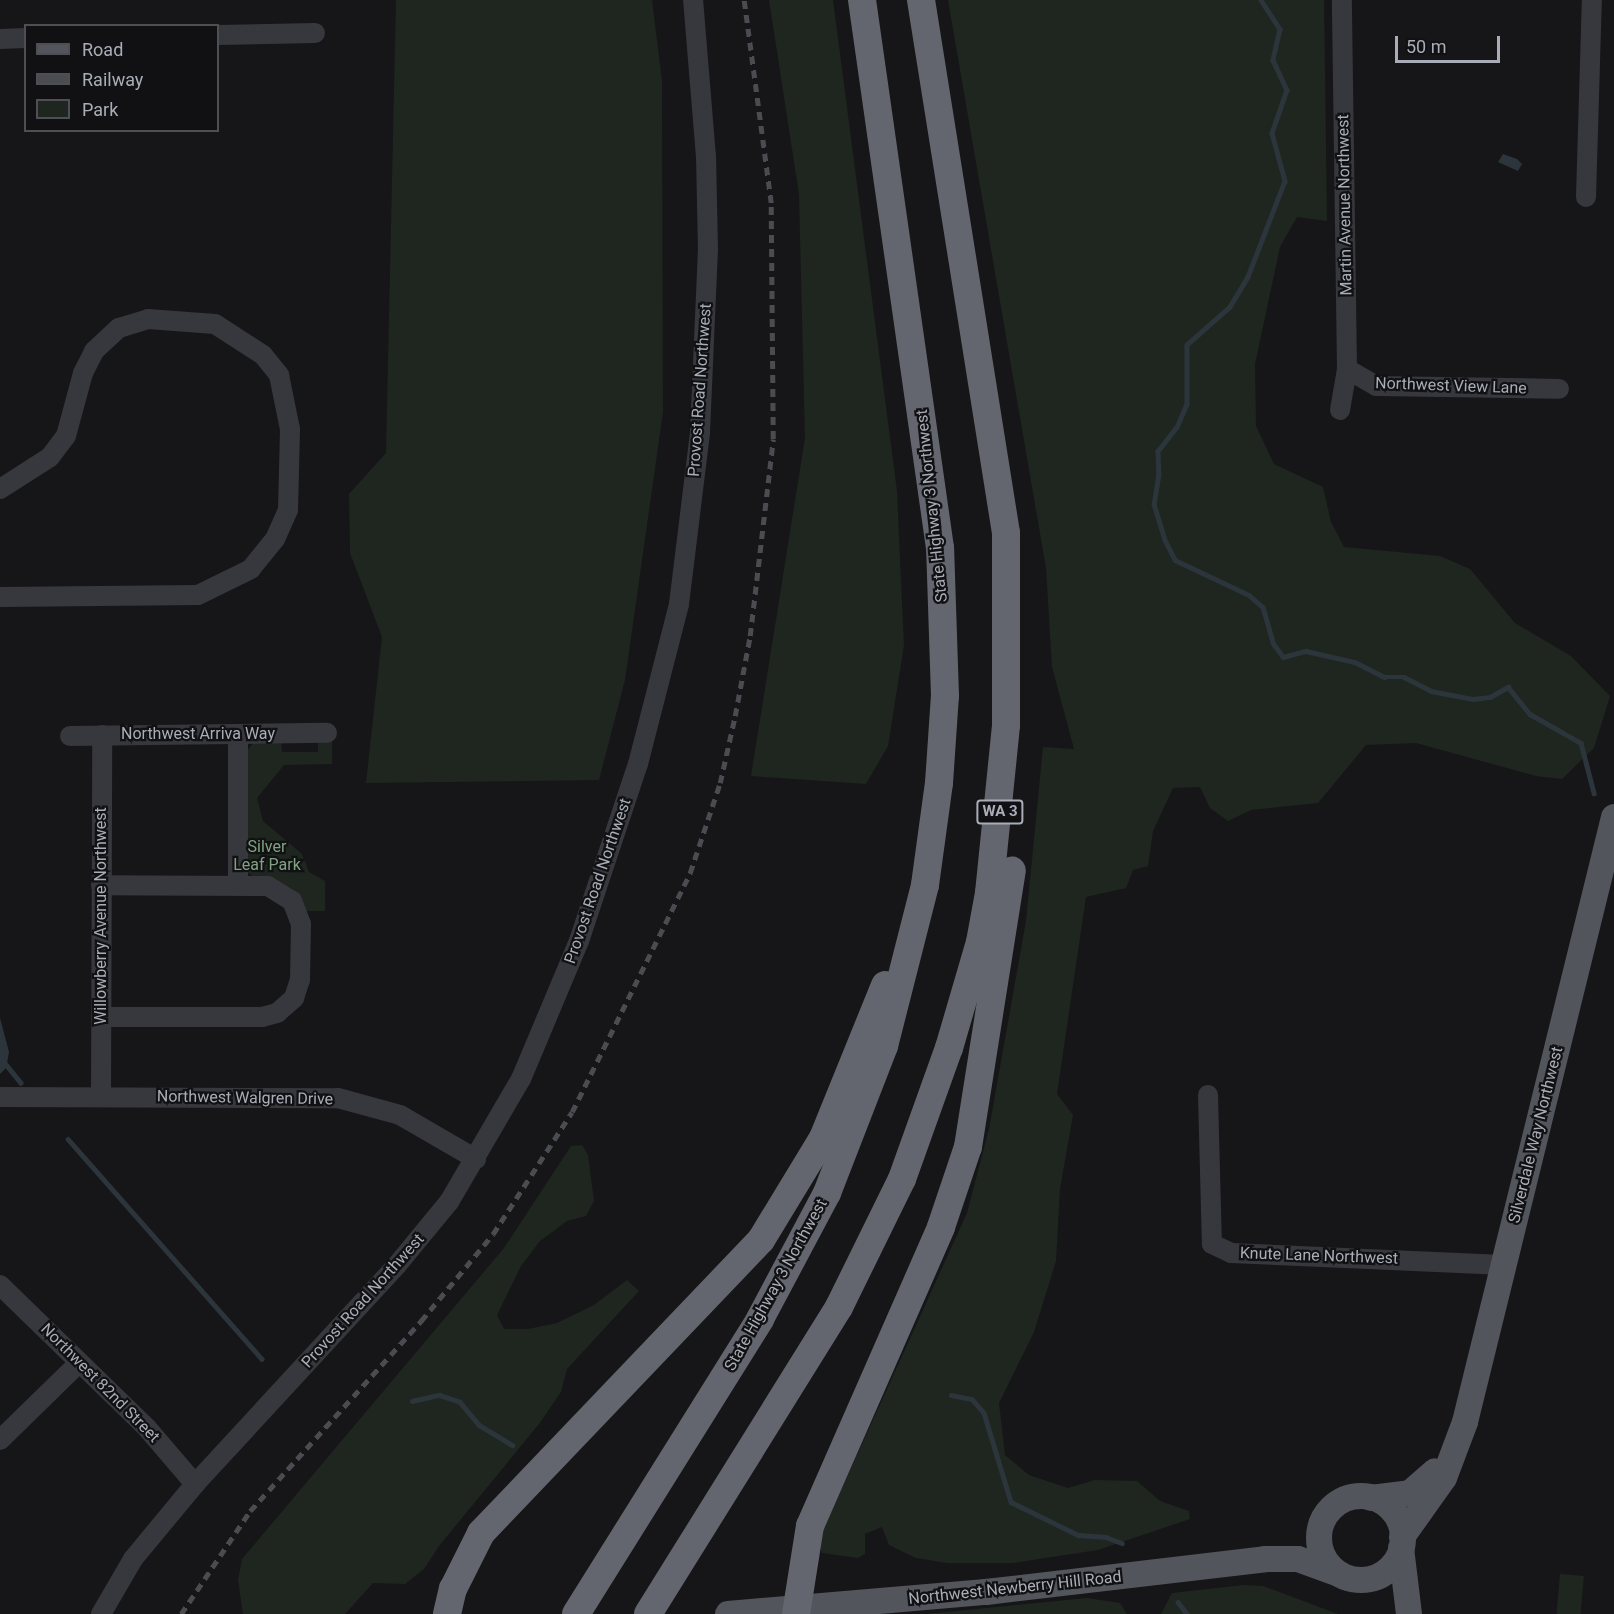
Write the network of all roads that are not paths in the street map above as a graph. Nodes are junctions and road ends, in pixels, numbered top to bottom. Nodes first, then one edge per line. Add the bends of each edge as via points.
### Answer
1 (693, 0) edge
2 (862, 0) edge
3 (921, 0) edge
4 (1342, 0) edge
5 (1592, 0) edge
6 (315, 33) dead end
7 (219, 35) edge
8 (24, 38) edge
9 (0, 39) edge
10 (1586, 197) dead end
11 (1347, 369) junction
12 (1559, 389) dead end
13 (1340, 410) dead end
14 (0, 489) edge
15 (1006, 533) junction
16 (0, 597) edge
17 (238, 734) junction
18 (327, 734) dead end
19 (102, 735) junction
20 (70, 736) dead end
21 (1614, 817) edge
22 (238, 884) junction
23 (101, 885) junction
24 (925, 885) junction
25 (101, 1017) junction
26 (1208, 1095) dead end
27 (0, 1097) edge
28 (101, 1097) junction
29 (476, 1159) junction
30 (1504, 1265) junction
31 (0, 1285) edge
32 (79, 1363) junction
33 (0, 1440) edge
34 (1455, 1452) junction
35 (195, 1484) junction
36 (1371, 1498) junction
37 (1325, 1517) junction
38 (1402, 1542) junction
39 (1265, 1559) junction
40 (1351, 1577) junction
41 (797, 1611) edge
42 (1409, 1611) edge
43 (101, 1614) edge
44 (447, 1614) edge
45 (576, 1614) edge
46 (648, 1614) edge
47 (728, 1614) edge

1 - 29 street, Provost Road Northwest via 706,157 708,250 700,432 679,604 638,764 579,941 521,1079
2 - 24 highway, State Highway 3 Northwest via 934,494 943,589 942,740
3 - 15 highway, WA 3
4 - 11 street, Martin Avenue Northwest
5 - 10 street
6 - 7 street
8 - 9 street
11 - 12 street, Northwest View Lane via 1376,386
11 - 13 street, Martin Avenue Northwest
14 - 16 street via 50,457 66,436 83,373 94,351 119,328 148,319 215,324 263,355 279,375 290,429 288,510 275,539 251,569 198,595
15 - 41 highway via 1024,652 1024,734 1013,861 974,1120 941,1227 810,1526
15 - 46 highway, WA 3 via 1006,725 996,843 980,942 949,1048 902,1179 851,1283
17 - 18 street, Northwest Arriva Way
17 - 19 street, Northwest Arriva Way
17 - 22 street
19 - 20 street, Northwest Arriva Way
19 - 23 street, Willowberry Avenue Northwest
21 - 30 main road, Silverdale Way Northwest
22 - 23 street
22 - 25 street via 278,889 298,909 300,980 296,994 284,1009 262,1017
23 - 25 street, Willowberry Avenue Northwest
24 - 44 highway via 827,1129 795,1189 738,1266 481,1533 453,1589
24 - 45 highway, State Highway 3 Northwest via 884,1046 827,1193 766,1309
25 - 28 street, Willowberry Avenue Northwest
26 - 30 street, Knute Lane Northwest via 1212,1244 1231,1253
27 - 28 street, Northwest Walgren Drive
28 - 29 street, Northwest Walgren Drive via 338,1098 399,1116
29 - 35 street, Provost Road Northwest via 449,1202 398,1265
30 - 34 main road, Silverdale Way Northwest
31 - 32 street, Northwest 82nd Street
32 - 33 street
32 - 35 street, Northwest 82nd Street via 147,1428
34 - 36 main road via 1416,1489 1393,1498
34 - 38 main road, Silverdale Way Northwest via 1444,1478
35 - 43 street, Provost Road Northwest via 133,1559
36 - 37 main road via 1345,1500
36 - 38 main road via 1393,1512
37 - 39 main road, Northwest Newberry Hill Road via 1313,1534
37 - 40 main road via 1319,1533 1321,1551
38 - 40 main road via 1385,1572
38 - 42 main road
39 - 40 main road, Northwest Newberry Hill Road via 1298,1559
39 - 41 main road, Northwest Newberry Hill Road
40 - 42 main road, Northwest Newberry Hill Road via 1389,1586
41 - 47 main road, Northwest Newberry Hill Road

